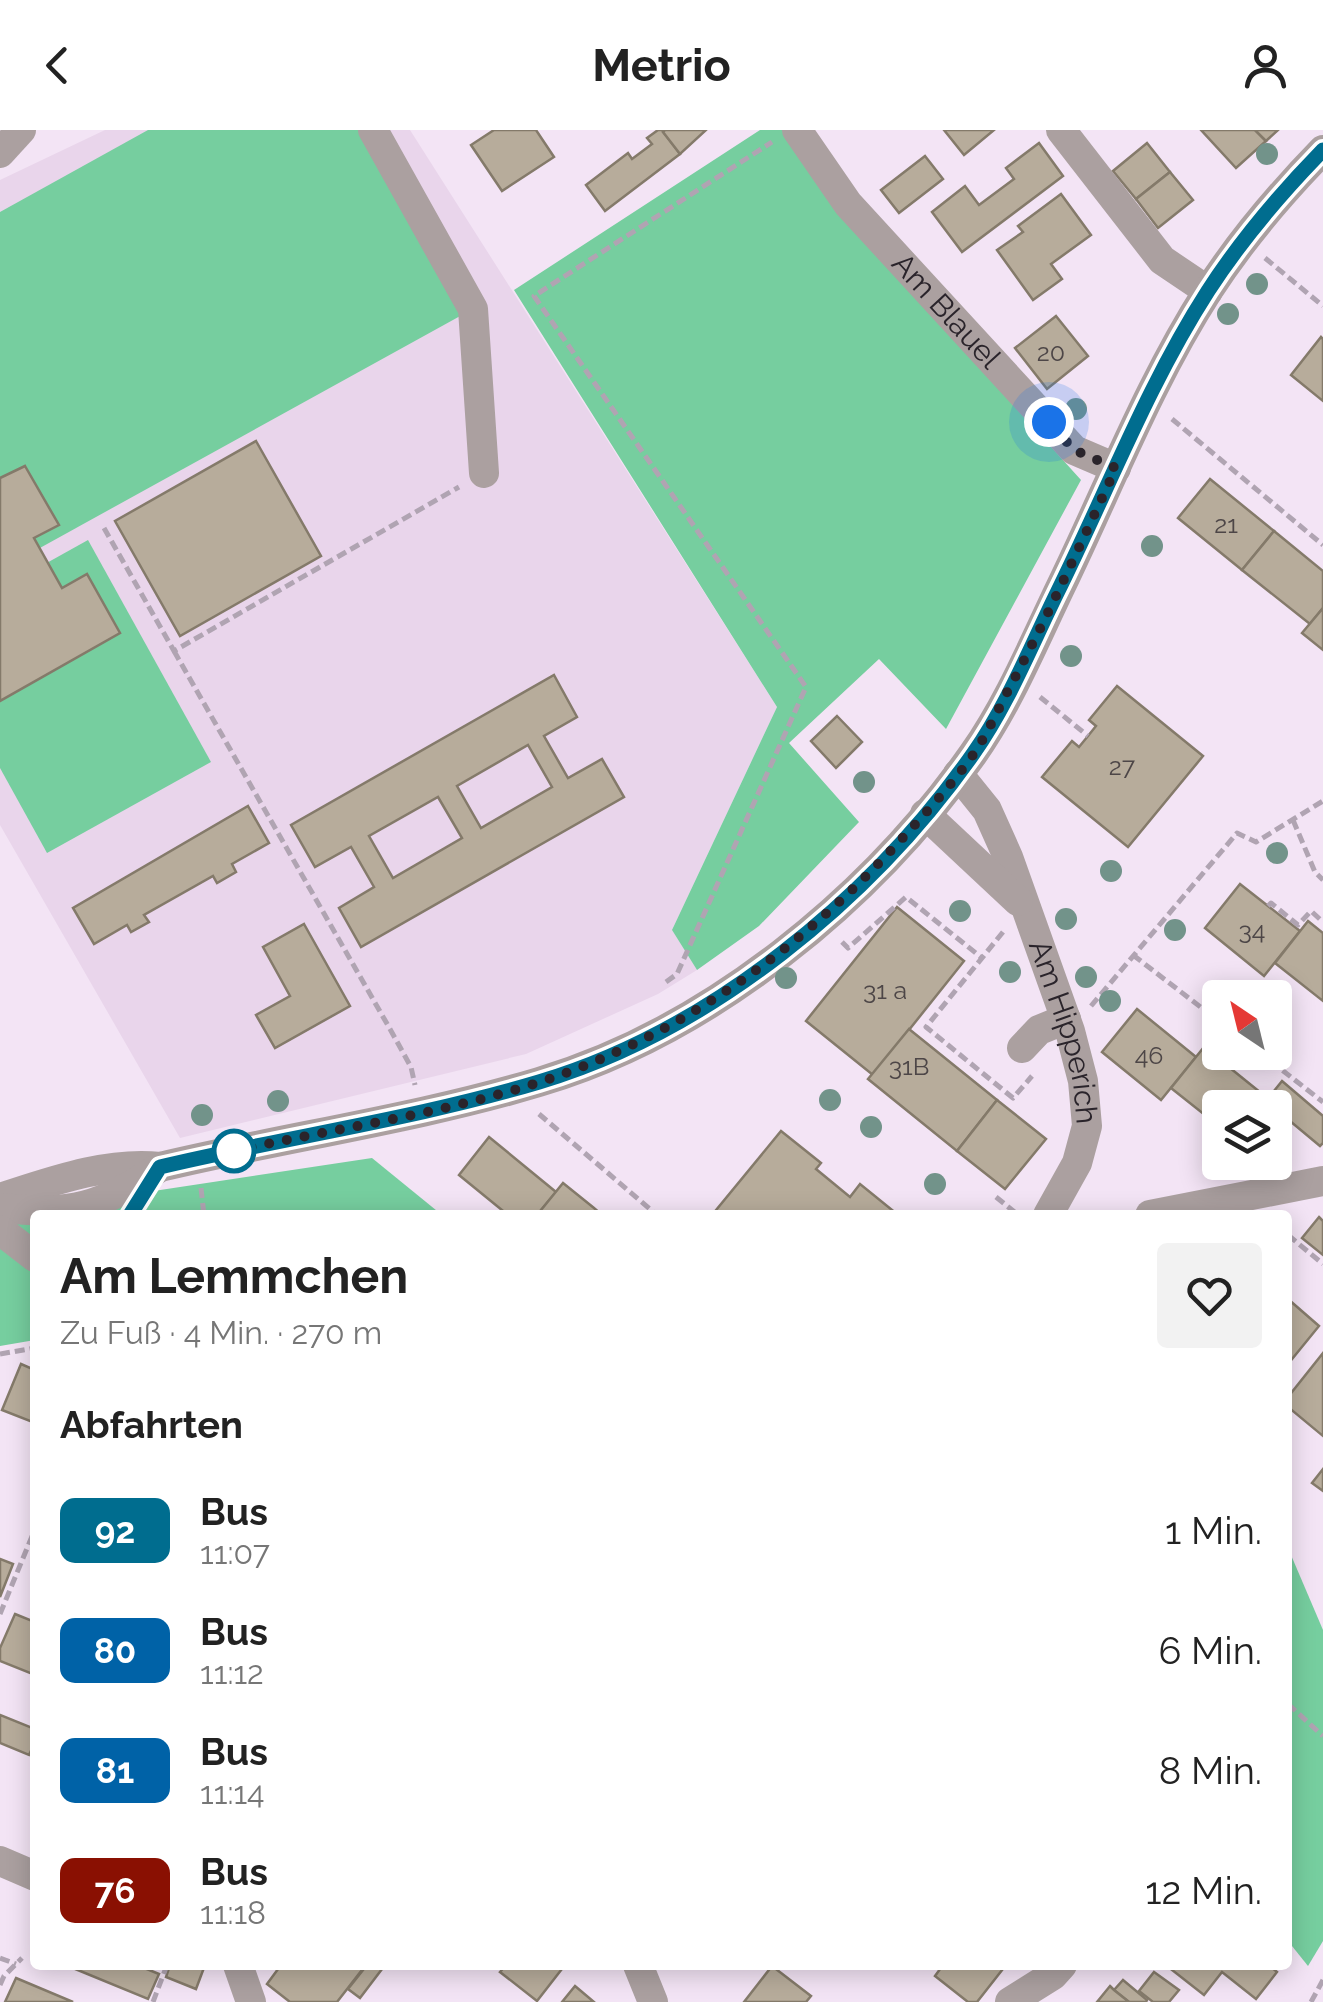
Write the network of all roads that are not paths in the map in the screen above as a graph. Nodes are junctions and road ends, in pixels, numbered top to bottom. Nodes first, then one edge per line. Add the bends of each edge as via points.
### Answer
1 (21, 130) edge
2 (373, 130) edge
3 (1061, 130) edge
4 (786, 135) edge
5 (1323, 150) edge
6 (0, 153) edge
7 (1208, 292) junction
8 (1116, 468) junction
9 (484, 473) road end
10 (958, 774) junction
11 (925, 814) junction
12 (1024, 906) junction
13 (1076, 1016) junction
14 (1022, 1048) dead end
15 (160, 1167) junction
16 (1323, 1181) edge
17 (0, 1198) edge
18 (0, 1208) edge
19 (30, 1210) edge
20 (70, 1210) edge
21 (133, 1210) edge
22 (1051, 1210) edge
23 (1175, 1210) edge
24 (0, 1230) edge
25 (30, 1253) edge
26 (0, 1861) edge
27 (30, 1874) edge
28 (240, 1970) edge
29 (640, 1970) edge
30 (1055, 1970) edge
31 (251, 2002) edge
32 (653, 2002) edge
33 (1010, 2002) edge

1 - 6 street
2 - 9 street via 473,309
3 - 7 street via 1162,260
4 - 8 street, Am Blauel via 1074,450
5 - 7 street
7 - 8 street
8 - 10 street via 1019,670
10 - 11 street
10 - 12 street, Am Hipperich via 996,827
11 - 12 street, Am Hipperich
11 - 15 street via 807,934 740,984 639,1042 540,1082
12 - 13 street, Am Hipperich
13 - 14 street via 1039,1030
13 - 22 street, Am Hipperich via 1088,1126
15 - 17 street via 133,1164
15 - 20 street via 121,1193
15 - 21 street
16 - 23 street
18 - 19 street
24 - 25 street
26 - 27 street
28 - 31 street
29 - 32 street
30 - 33 street

